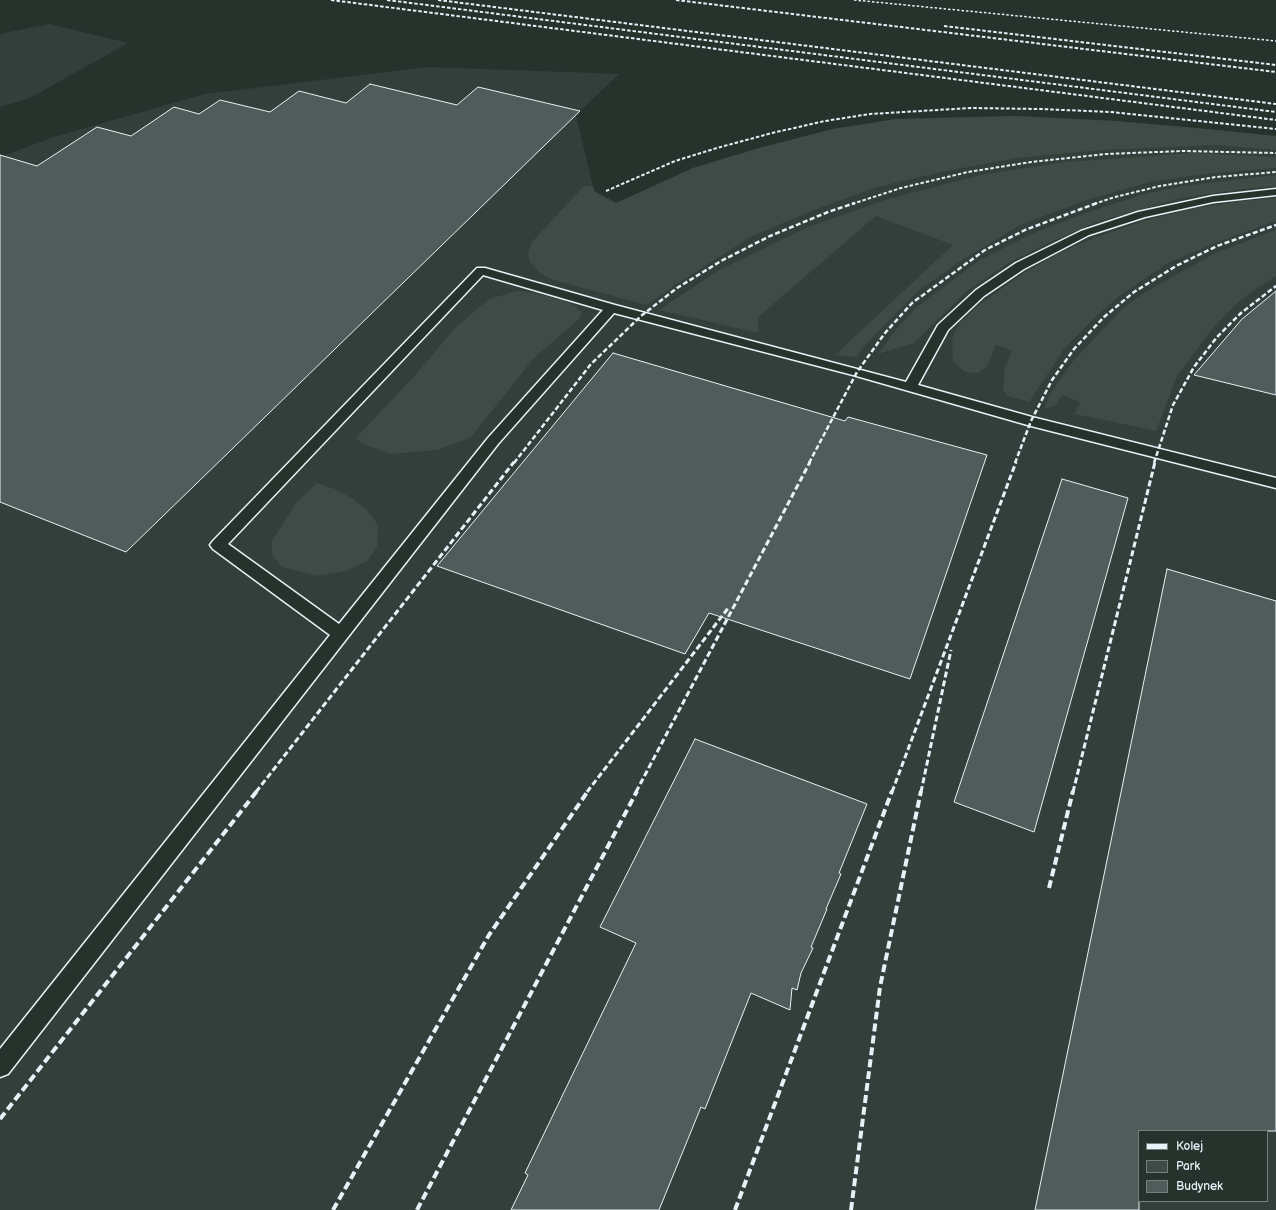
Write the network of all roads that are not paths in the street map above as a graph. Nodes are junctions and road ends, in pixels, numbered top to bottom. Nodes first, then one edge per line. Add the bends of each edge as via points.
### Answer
1 (1276, 192) edge
2 (611, 308) junction
3 (910, 387) junction
4 (1276, 483) edge
5 (340, 634) junction
6 (0, 1066) edge

1 - 3 lane via 1213,199 1142,214 1085,233 1020,266 980,293 943,328
2 - 3 lane
2 - 5 lane via 493,441
2 - 5 lane via 481,271 218,545
3 - 4 lane via 1031,421
5 - 6 lane

